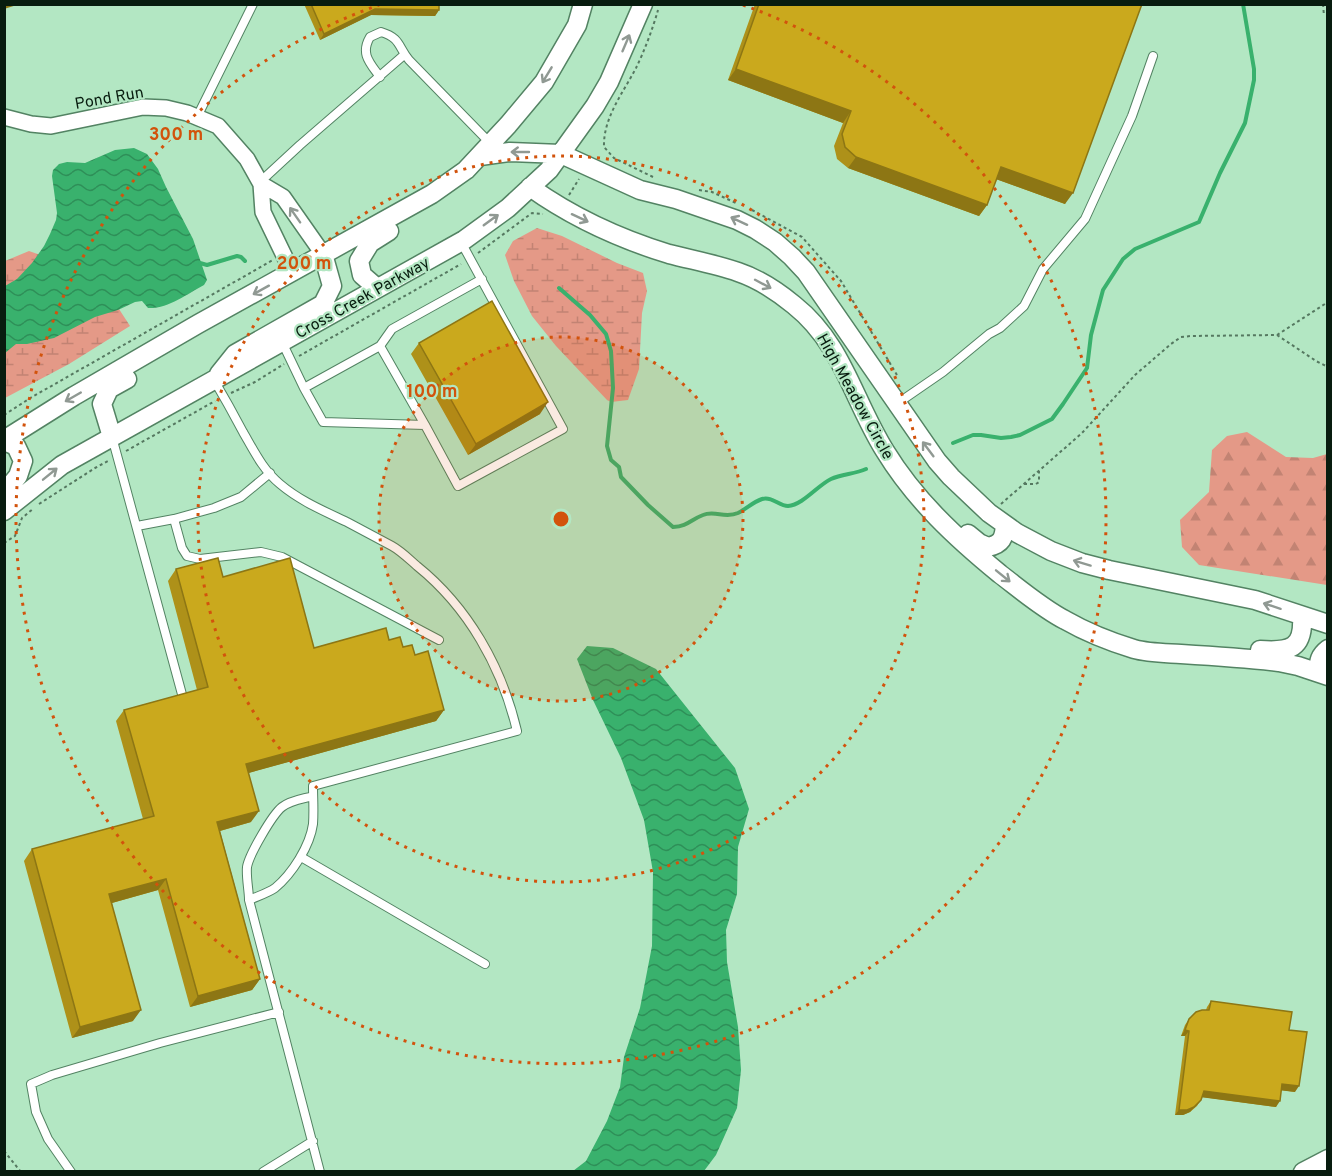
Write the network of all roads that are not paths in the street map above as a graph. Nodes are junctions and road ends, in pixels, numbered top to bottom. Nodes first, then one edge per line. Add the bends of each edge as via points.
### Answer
1 (252, 4) edge
2 (583, 4) edge
3 (643, 4) edge
4 (404, 55) junction
5 (1153, 56) dead end
6 (380, 77) junction
7 (4, 117) edge
8 (197, 117) junction
9 (485, 150) junction
10 (561, 153) junction
11 (451, 181) junction
12 (261, 183) junction
13 (530, 187) junction
14 (460, 242) junction
15 (323, 254) junction
16 (292, 272) junction
17 (482, 279) junction
18 (377, 288) junction
19 (198, 324) junction
20 (282, 342) junction
21 (380, 346) junction
22 (214, 380) junction
23 (304, 387) junction
24 (897, 404) junction
25 (425, 425) junction
26 (112, 437) junction
27 (4, 440) edge
28 (886, 453) junction
29 (270, 473) junction
30 (4, 493) edge
31 (4, 511) edge
32 (174, 519) junction
33 (1005, 525) junction
34 (137, 526) junction
35 (1302, 616) junction
36 (1328, 624) edge
37 (439, 640) dead end
38 (1328, 649) edge
39 (1136, 650) junction
40 (1323, 674) edge
41 (183, 698) edge
42 (313, 796) junction
43 (301, 857) junction
44 (249, 900) junction
45 (485, 964) dead end
46 (279, 1012) junction
47 (313, 1142) junction
48 (1328, 1159) edge
49 (71, 1172) edge
50 (262, 1172) edge
51 (320, 1172) edge
52 (1303, 1172) edge

1 - 8 lane
2 -> 9 street via 577,25 544,82
10 -> 3 street, Cross Creek Parkway via 609,82
4 - 6 lane
4 - 6 lane via 392,36 381,32 370,37 365,50
4 - 9 lane
5 - 24 lane via 1132,116 1085,219 1043,268 1024,306
6 - 12 lane
7 - 8 street, Pond Run via 51,126 143,107 166,108
8 - 12 street, Pond Run via 218,126 247,159
10 -> 9 street
9 - 11 street
10 - 13 street, Cross Creek Parkway
24 -> 10 street, High Meadow Circle via 806,272 775,242 722,213 640,190
11 - 15 street
11 - 18 street via 445,198 370,243 359,261 362,275
15 -> 12 street, Pond Run via 283,197
12 - 16 street, Pond Run via 263,212
14 -> 13 street, Cross Creek Parkway
13 -> 28 street, High Meadow Circle via 570,213 622,237 737,272 780,294 828,341
14 - 17 lane
14 - 18 street, Cross Creek Parkway
15 - 16 street
15 - 22 street via 332,286 323,304 235,354
16 -> 19 street
17 - 21 lane via 392,328
17 - 25 lane via 563,429 458,486
18 - 20 street, Cross Creek Parkway
19 - 26 street via 180,348 109,389 102,404
19 -> 27 street
20 - 22 street, Cross Creek Parkway
20 - 23 lane
21 - 23 lane
21 - 25 lane
22 - 26 street, Cross Creek Parkway
22 - 29 lane
23 - 25 lane via 323,422
33 -> 24 street, High Meadow Circle via 951,477
31 -> 26 street, Cross Creek Parkway via 62,465
26 - 34 lane
27 - 30 street via 16,446 23,461 18,476
28 - 33 street via 979,543 988,547 1000,543
28 -> 39 street, High Meadow Circle via 917,496 955,536 1016,586 1063,620
29 - 32 lane via 241,497
29 - 42 lane via 292,494 395,548 430,576 477,632 507,694 517,731 313,786
32 - 34 lane
32 - 37 lane via 187,556 200,559 261,552 282,557
35 -> 33 street, High Meadow Circle via 1255,600 1082,563 1051,552
34 - 41 lane
35 - 36 street, High Meadow Circle
35 - 39 street via 1298,642 1280,651 1184,644
38 - 40 street via 1319,661
39 - 40 street, High Meadow Circle via 1279,662
42 - 43 lane via 312,827
42 - 44 lane via 282,807 272,818 249,858
43 - 44 lane via 290,875 273,889
43 - 45 lane
44 - 46 lane
46 - 47 lane
46 - 49 lane via 160,1043 31,1084 36,1112 48,1139
47 - 50 lane
47 - 51 lane
48 - 52 street

